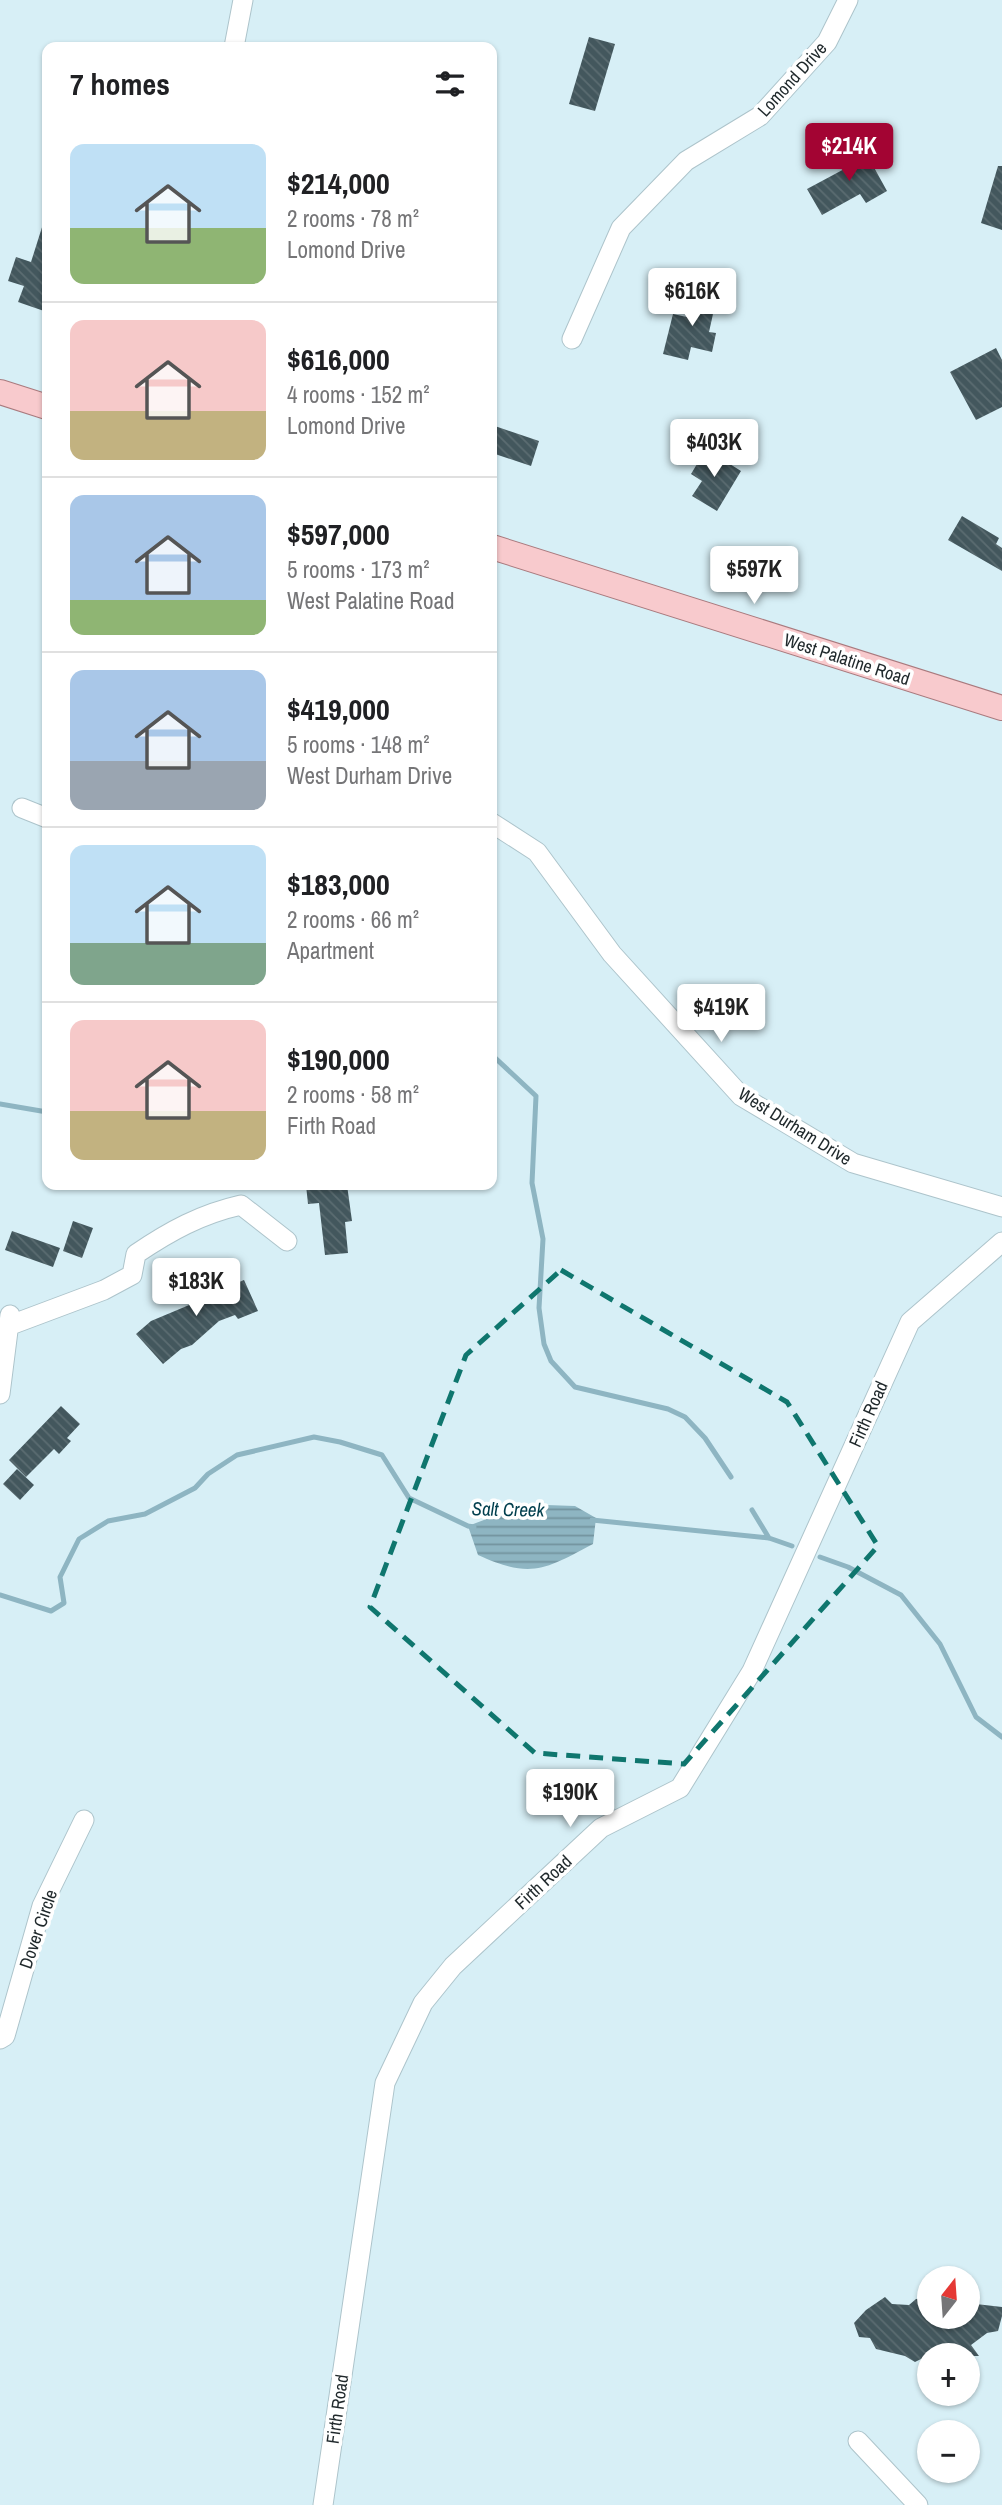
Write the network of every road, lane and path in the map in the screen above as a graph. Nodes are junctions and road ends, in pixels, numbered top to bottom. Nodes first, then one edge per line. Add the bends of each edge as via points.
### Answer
1 (243, 0) edge
2 (848, 0) edge
3 (235, 42) edge
4 (572, 339) dead end
5 (0, 392) edge
6 (42, 405) edge
7 (497, 549) edge
8 (1002, 708) edge
9 (22, 808) dead end
10 (42, 816) edge
11 (497, 825) edge
12 (1002, 1208) edge
13 (287, 1241) dead end
14 (1002, 1242) edge
15 (0, 1394) edge
16 (84, 1820) dead end
17 (0, 2039) edge
18 (858, 2441) dead end
19 (323, 2505) edge
20 (918, 2505) edge

1 - 3 street
2 - 4 street, Lomond Drive via 827,42 760,116 686,161 621,228
5 - 6 main road
7 - 8 main road, West Palatine Road
9 - 10 street
11 - 12 street, West Durham Drive via 537,852 612,954 741,1097 853,1163
13 - 15 street via 241,1205 211,1211 163,1236 136,1254 132,1275 104,1290 9,1320
14 - 19 street, Firth Road via 909,1322 752,1671 680,1788 601,1828 453,1966 423,2003 385,2083
16 - 17 street, Dover Circle via 42,1906 5,2036
18 - 20 street

